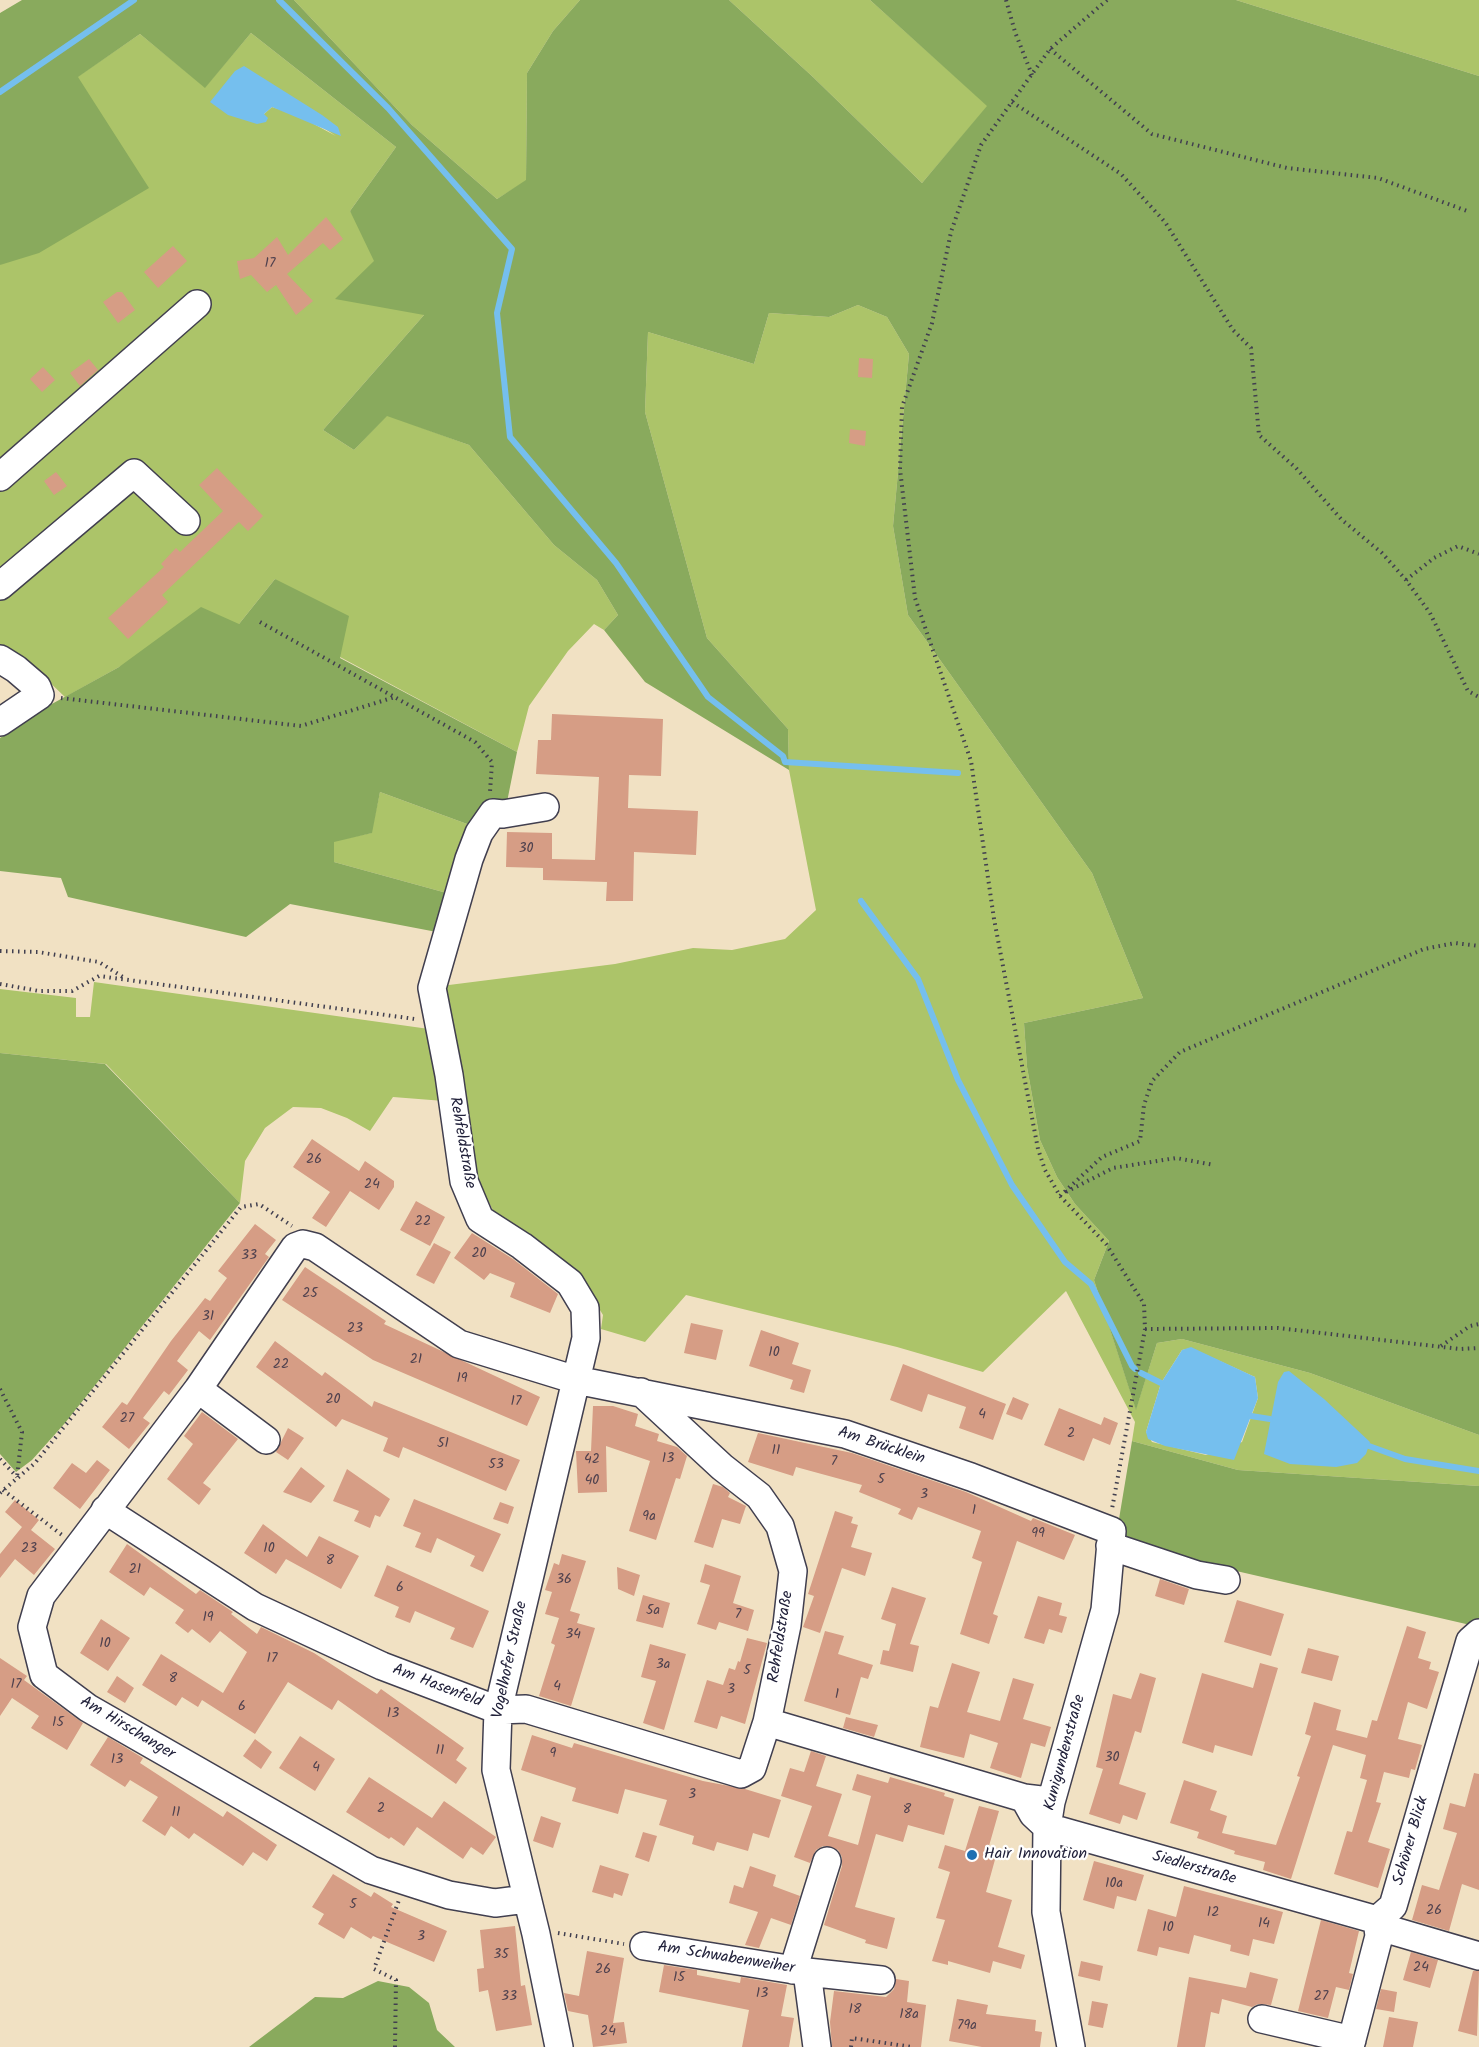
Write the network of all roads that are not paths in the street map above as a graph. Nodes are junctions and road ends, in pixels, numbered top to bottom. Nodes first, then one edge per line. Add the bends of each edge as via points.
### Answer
1 (197, 304) dead end
2 (0, 477) edge
3 (186, 521) dead end
4 (0, 586) edge
5 (0, 659) edge
6 (0, 722) edge
7 (545, 807) dead end
8 (576, 1380) junction
9 (198, 1389) junction
10 (641, 1392) junction
11 (266, 1440) dead end
12 (105, 1510) junction
13 (1111, 1539) junction
14 (1226, 1580) dead end
15 (1479, 1633) edge
16 (498, 1710) junction
17 (767, 1722) junction
18 (1049, 1814) junction
19 (827, 1861) dead end
20 (526, 1899) junction
21 (1379, 1924) junction
22 (644, 1946) road end
23 (1479, 1956) edge
24 (800, 1971) junction
25 (880, 1980) dead end
26 (1262, 2019) dead end
27 (1351, 2044) edge
28 (559, 2047) edge
29 (817, 2047) edge
30 (1071, 2047) edge

1 - 2 street
3 - 4 street via 134,472
5 - 6 street via 38,691
7 - 8 street, Rehfeldstraße via 493,813 479,834 432,988 465,1181 480,1219 570,1284 585,1308 586,1338
8 - 9 street, Am Hirschanger via 459,1344 315,1247 303,1244 295,1247
8 - 10 street
8 - 16 street, Vogelhofer Straße
9 - 11 street
9 - 12 street, Am Hirschanger
10 - 13 street, Am Brücklein via 845,1434 971,1477
10 - 17 street, Rehfeldstraße via 759,1496 780,1526 793,1571 788,1625
12 - 16 street, Am Hasenfeld via 255,1607 382,1666
12 - 20 street, Am Hirschanger via 41,1596 32,1627 44,1675 88,1708 371,1870 449,1895 495,1903
13 - 14 street, Am Brücklein via 1197,1575
13 - 18 street, Kunigundenstraße via 1105,1610
15 - 21 street, Schöner Blick via 1470,1641 1393,1906
16 - 17 street, Am Hasenfeld via 526,1709 741,1774 752,1768
16 - 20 street, Vogelhofer Straße via 496,1770
17 - 18 street, Siedlerstraße via 1024,1798
18 - 21 street, Siedlerstraße
18 - 30 street, Kunigundenstraße via 1046,1912
19 - 24 street
20 - 28 street, Vogelhofer Straße
21 - 23 street, Siedlerstraße
21 - 27 street, Schöner Blick
22 - 24 street, Am Schwabenweiher
24 - 25 street, Am Schwabenweiher
24 - 29 street, Am Schwabenweiher
26 - 27 street

